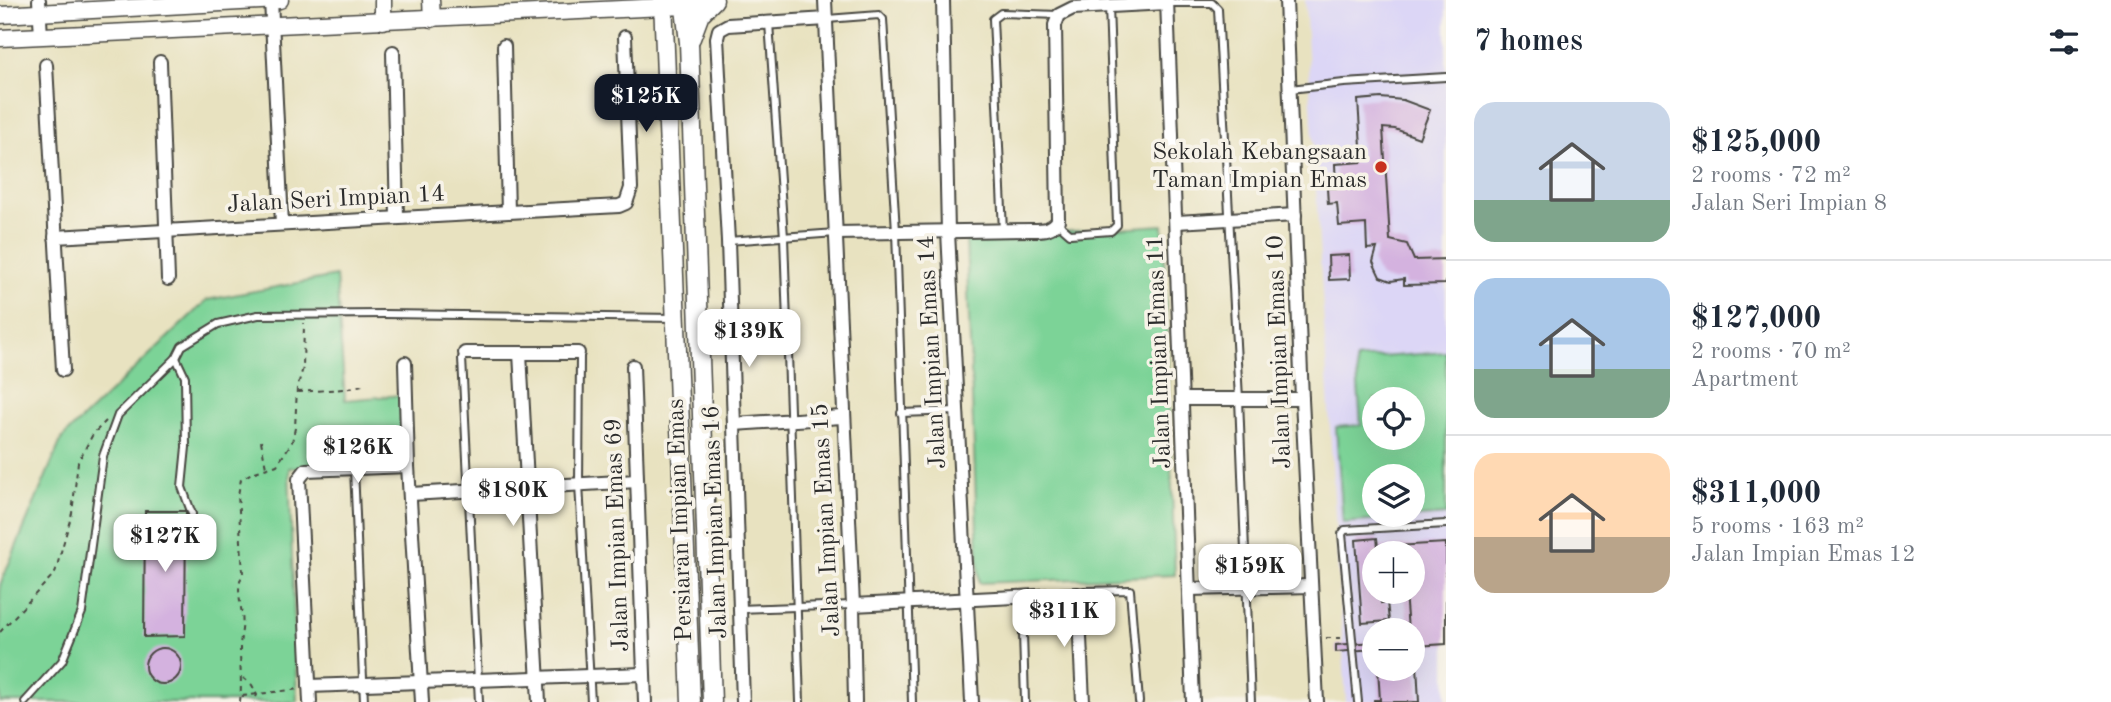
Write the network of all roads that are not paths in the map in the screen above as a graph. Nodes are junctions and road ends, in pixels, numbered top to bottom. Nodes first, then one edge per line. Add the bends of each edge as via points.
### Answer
1 (271, 0) edge
2 (280, 0) edge
3 (383, 0) edge
4 (431, 0) edge
5 (714, 0) edge
6 (825, 0) edge
7 (943, 0) edge
8 (1286, 0) edge
9 (689, 2) edge
10 (1167, 2) edge
11 (664, 4) edge
12 (40, 6) edge
13 (1109, 6) junction
14 (501, 8) edge
15 (0, 15) edge
16 (1059, 15) junction
17 (432, 19) junction
18 (827, 19) junction
19 (383, 21) junction
20 (769, 23) junction
21 (272, 25) junction
22 (41, 37) junction
23 (625, 37) dead end
24 (0, 38) edge
25 (689, 43) junction
26 (504, 46) dead end
27 (393, 52) dead end
28 (160, 62) dead end
29 (46, 65) dead end
30 (1446, 77) edge
31 (1290, 89) junction
32 (508, 212) junction
33 (1295, 215) junction
34 (397, 217) junction
35 (1228, 219) junction
36 (1058, 220) junction
37 (1177, 222) junction
38 (282, 224) junction
39 (166, 230) junction
40 (896, 231) junction
41 (1003, 231) junction
42 (947, 232) junction
43 (836, 233) junction
44 (55, 237) junction
45 (784, 237) junction
46 (728, 240) junction
47 (168, 279) dead end
48 (676, 318) junction
49 (465, 353) joint
50 (520, 353) junction
51 (578, 353) joint
52 (176, 358) junction
53 (405, 363) dead end
54 (633, 366) dead end
55 (63, 370) dead end
56 (1183, 399) junction
57 (1239, 399) junction
58 (1302, 399) junction
59 (957, 411) junction
60 (901, 413) junction
61 (842, 417) junction
62 (790, 420) junction
63 (734, 424) junction
64 (408, 466) junction
65 (354, 468) junction
66 (638, 481) junction
67 (579, 484) junction
68 (527, 487) junction
69 (468, 490) junction
70 (411, 494) junction
71 (192, 514) dead end
72 (1446, 524) edge
73 (1311, 586) junction
74 (1246, 587) junction
75 (1189, 589) junction
76 (1078, 594) junction
77 (1022, 596) junction
78 (967, 598) junction
79 (909, 603) junction
80 (853, 605) junction
81 (797, 607) junction
82 (740, 609) junction
83 (643, 674) junction
84 (589, 676) junction
85 (538, 678) junction
86 (478, 680) junction
87 (422, 682) junction
88 (364, 684) junction
89 (309, 692) edge
90 (25, 702) edge
91 (364, 702) edge
92 (422, 702) edge
93 (479, 702) edge
94 (540, 702) edge
95 (591, 702) edge
96 (645, 702) edge
97 (691, 702) edge
98 (712, 702) edge
99 (743, 702) edge
100 (800, 702) edge
101 (855, 702) edge
102 (912, 702) edge
103 (972, 702) edge
104 (1025, 702) edge
105 (1083, 702) edge
106 (1139, 702) edge
107 (1193, 702) edge
108 (1251, 702) edge
109 (1317, 702) edge
110 (1358, 702) edge

1 - 2 street
1 - 12 street
1 - 21 street
3 - 19 street
4 - 17 street
5 - 25 main road via 700,14
6 - 18 street, Jalan Impian Emas 15
7 - 42 street, Jalan Impian Emas 14
8 - 31 street, Jalan Impian Emas 10
9 - 11 street
9 - 25 main road, Persiaran Impian Emas
10 - 13 street
10 - 35 lane via 1212,4 1218,9
10 - 37 street, Jalan Impian Emas 11
11 - 14 street
11 - 48 main road, Persiaran Impian Emas
12 - 15 street
12 - 22 street
13 - 16 street
13 - 36 lane via 1117,225 1111,231 1070,234
14 - 17 street
16 - 36 street via 1055,25
16 - 41 lane via 1001,13 993,19
17 - 19 street
18 - 20 street, Jalan Impian Emas 16
18 - 40 lane via 882,17
18 - 43 street, Jalan Impian Emas 15
19 - 21 street
20 - 45 lane
20 - 46 street, Jalan Impian Emas 16 via 728,25 719,30 717,38
21 - 22 street
21 - 38 street
22 - 24 street
23 - 32 street, Jalan Seri Impian 14 via 631,187 626,203
25 - 98 main road, Persiaran Impian Emas
26 - 32 street
27 - 34 street
28 - 39 street
29 - 44 street
30 - 31 lane
31 - 33 street, Jalan Impian Emas 10
32 - 34 street, Jalan Seri Impian 14
33 - 35 street
33 - 58 street, Jalan Impian Emas 10
34 - 38 street, Jalan Seri Impian 14
35 - 37 street
35 - 57 lane
36 - 41 street via 1050,228
37 - 56 street, Jalan Impian Emas 11
38 - 39 street, Jalan Seri Impian 14
39 - 44 street, Jalan Seri Impian 14
39 - 47 street
40 - 42 street
40 - 43 street
40 - 60 lane
41 - 42 street
42 - 59 street, Jalan Impian Emas 14
43 - 45 lane
43 - 61 street, Jalan Impian Emas 15
44 - 55 street
45 - 46 lane
45 - 62 lane
46 - 63 street, Jalan Impian Emas 16
48 - 52 lane via 258,315 218,324 182,346
48 - 97 main road, Persiaran Impian Emas
49 - 50 street
49 - 69 lane via 461,358
50 - 51 street
50 - 68 street
51 - 67 lane
52 - 71 lane via 185,377 186,447 181,482
52 - 90 lane via 118,415 103,456 82,612 62,661
53 - 64 street
54 - 66 street, Jalan Impian Emas 69
56 - 57 street
56 - 75 street, Jalan Impian Emas 11
57 - 58 street
57 - 74 lane
58 - 73 street, Jalan Impian Emas 10
59 - 60 lane
59 - 78 street, Jalan Impian Emas 14
60 - 79 lane
61 - 62 street
61 - 80 street, Jalan Impian Emas 15
62 - 63 street
62 - 81 lane
63 - 82 street, Jalan Impian Emas 16
64 - 65 street
64 - 70 street
65 - 88 lane
65 - 89 street via 306,470 299,479
66 - 67 street
66 - 83 street, Jalan Impian Emas 69
67 - 68 street
67 - 84 lane
68 - 69 street
68 - 85 street
69 - 70 street
69 - 86 lane
70 - 87 street
72 - 110 lane via 1345,530 1342,534
73 - 74 street
73 - 109 street, Jalan Impian Emas 10
74 - 75 street
74 - 108 lane
75 - 107 street, Jalan Impian Emas 11
76 - 77 street
76 - 105 street
76 - 106 lane via 1130,590
77 - 78 street
77 - 104 lane
78 - 79 street
78 - 103 street, Jalan Impian Emas 14
79 - 80 street
79 - 102 lane
80 - 81 lane
80 - 101 street, Jalan Impian Emas 15
81 - 82 lane
81 - 100 lane
82 - 99 street, Jalan Impian Emas 16
83 - 84 street
83 - 96 street, Jalan Impian Emas 69
84 - 85 street
84 - 95 lane
85 - 86 street
85 - 94 street
86 - 87 street
86 - 93 lane
87 - 88 street
87 - 92 street
88 - 89 street
88 - 91 lane

